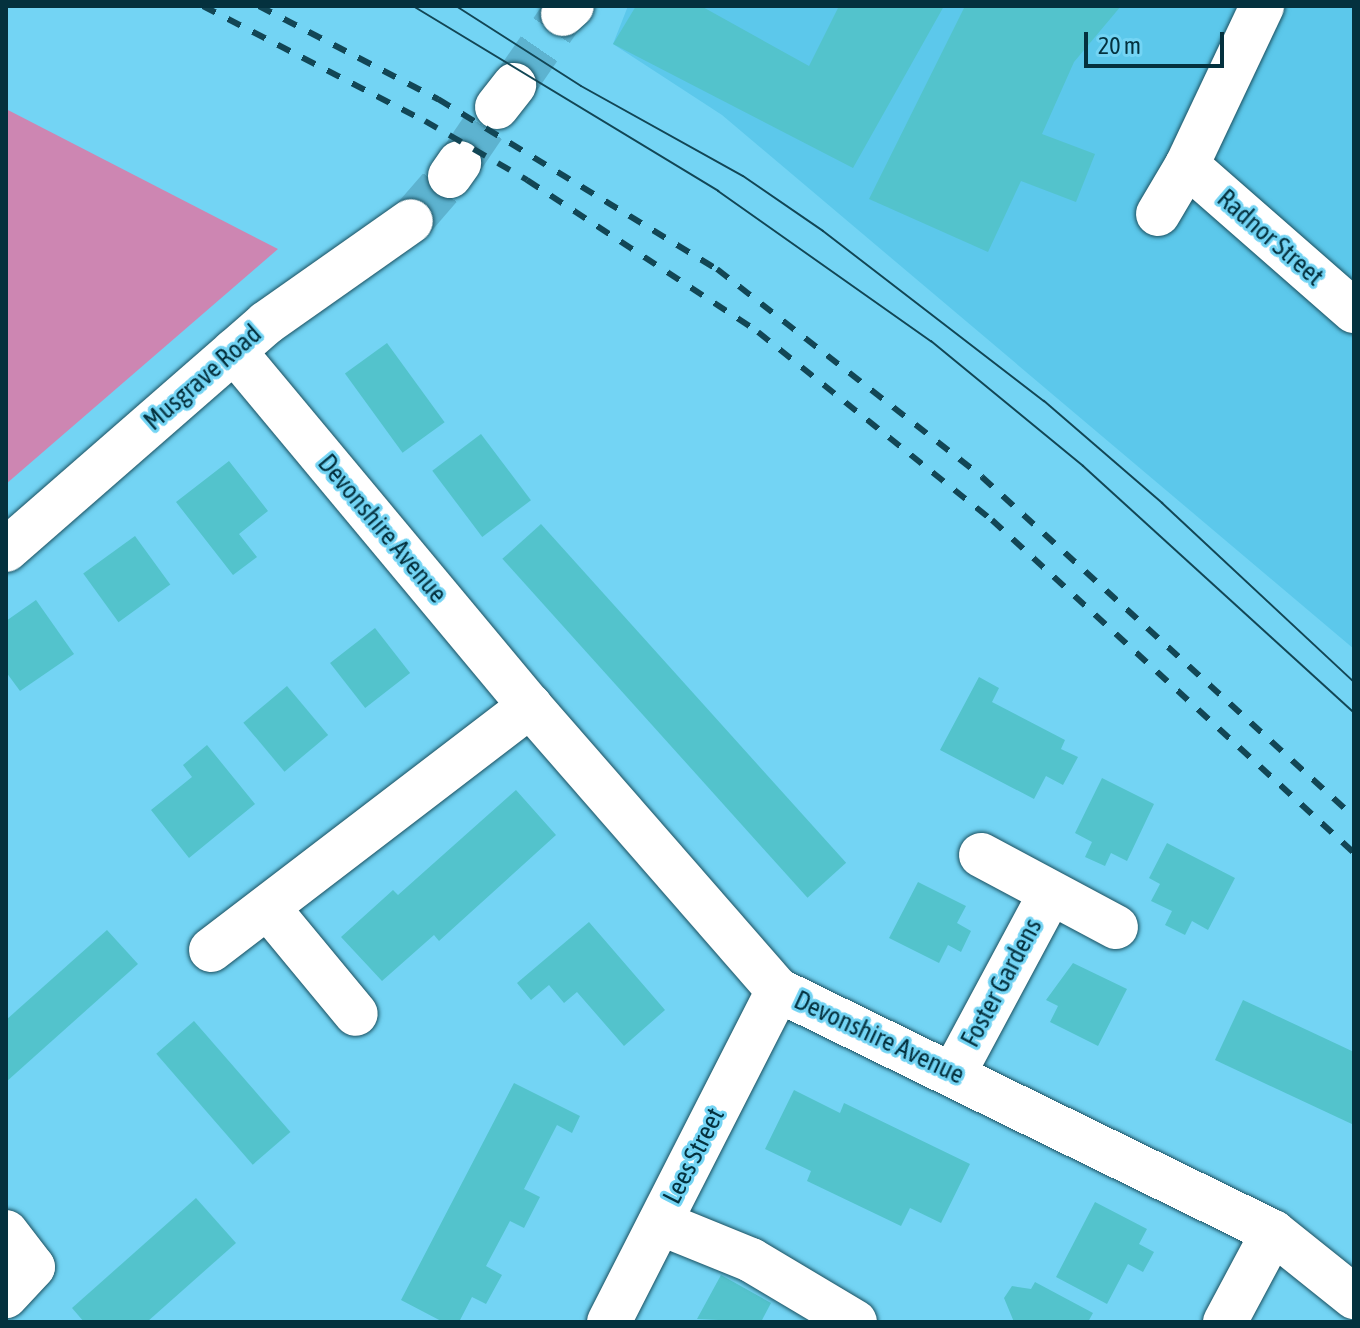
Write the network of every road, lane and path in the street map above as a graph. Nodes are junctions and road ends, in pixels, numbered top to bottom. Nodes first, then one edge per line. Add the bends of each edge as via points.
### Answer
1 (1262, 6) edge
2 (1187, 165) junction
3 (1158, 214) dead end
4 (411, 221) tunnel mouth
5 (1354, 311) edge
6 (234, 351) junction
7 (6, 550) edge
8 (530, 706) junction
9 (981, 855) dead end
10 (1050, 894) junction
11 (269, 909) junction
12 (1116, 927) dead end
13 (211, 950) dead end
14 (778, 990) junction
15 (356, 1014) dead end
16 (954, 1073) junction
17 (660, 1223) junction
18 (6, 1232) edge
19 (1273, 1232) junction
20 (6, 1296) edge
21 (1354, 1297) edge
22 (609, 1322) edge
23 (855, 1322) edge
24 (1225, 1322) edge

1 - 2 street
2 - 3 street
2 - 5 street, Radnor Street
4 - 6 street, Musgrave Road
6 - 7 street, Musgrave Road
6 - 8 street, Devonshire Avenue
8 - 11 street
8 - 14 street, Devonshire Avenue
9 - 10 street, Foster Gardens
10 - 12 street, Foster Gardens
10 - 16 street, Foster Gardens
11 - 13 street
11 - 15 street
14 - 16 street, Devonshire Avenue
14 - 17 street, Lees Street
16 - 19 street, Devonshire Avenue
17 - 22 street, Lees Street
17 - 23 street via 751,1260
18 - 20 street via 33,1267
19 - 21 street, Devonshire Avenue
19 - 24 street

